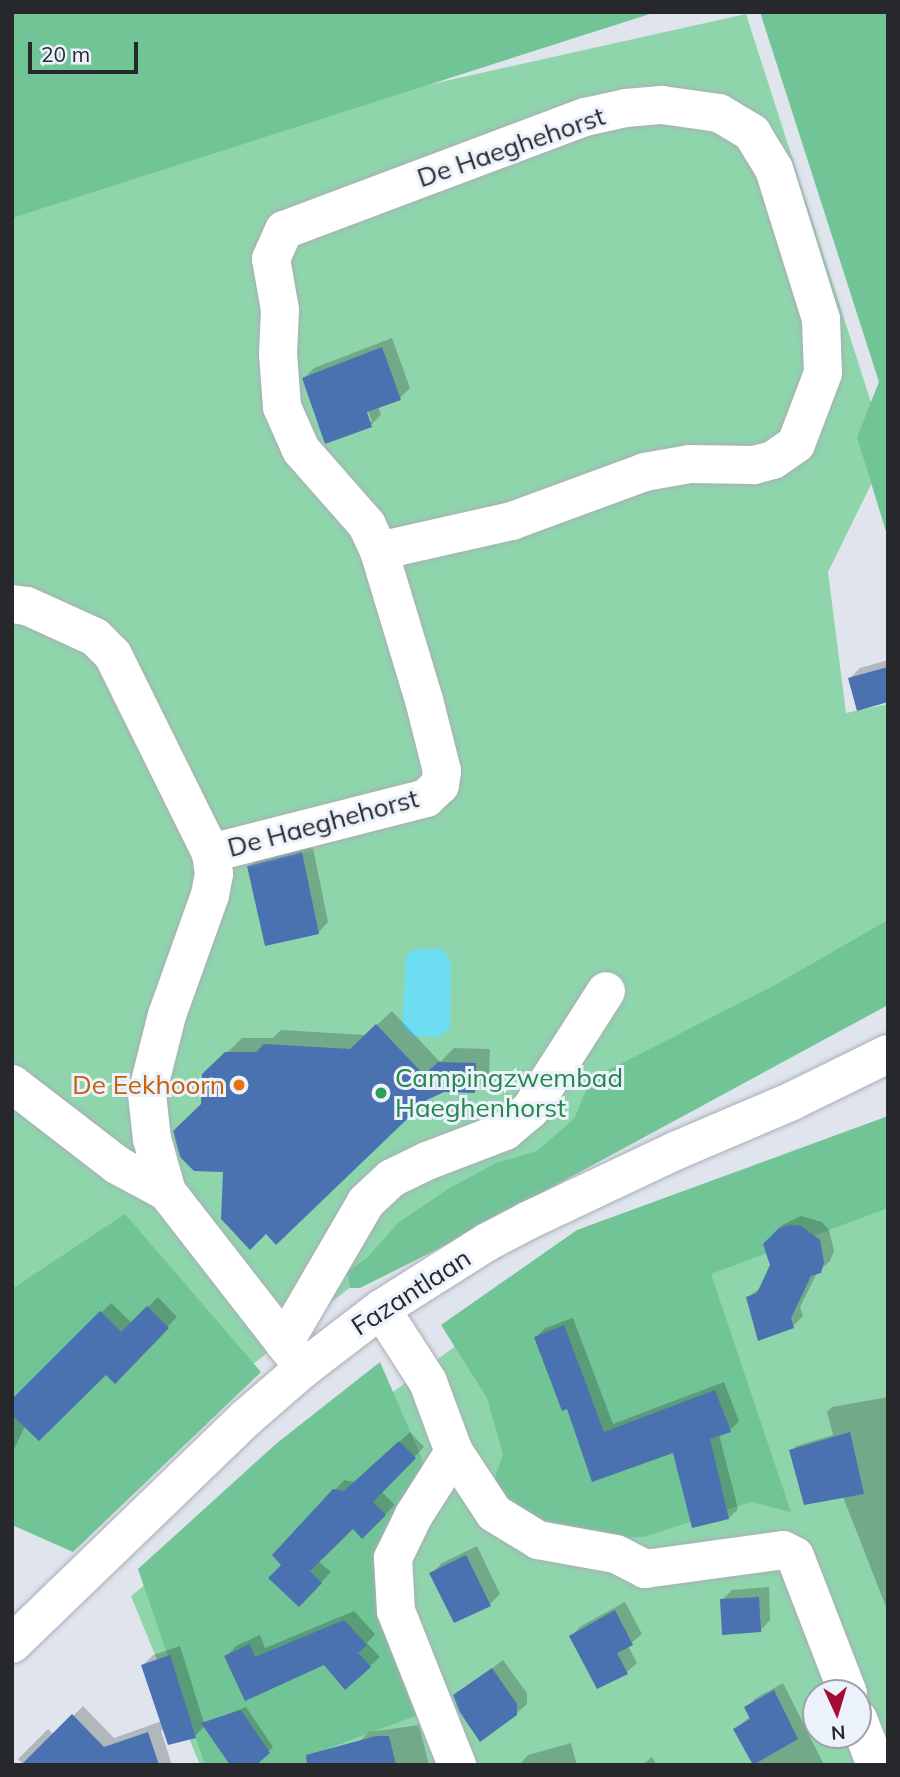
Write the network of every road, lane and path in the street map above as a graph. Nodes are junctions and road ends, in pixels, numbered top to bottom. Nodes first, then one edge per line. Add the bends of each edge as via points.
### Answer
1 (379, 551) junction
2 (12, 604) edge
3 (211, 853) junction
4 (606, 991) dead end
5 (888, 1054) edge
6 (12, 1084) edge
7 (167, 1192) junction
8 (381, 1309) junction
9 (294, 1355) junction
10 (454, 1452) junction
11 (12, 1644) edge
12 (843, 1679) edge
13 (457, 1765) edge

1 - 1 street, De Haeghehorst via 512,521 645,472 690,464 754,465 774,460 796,444 823,373 821,319 774,169 752,133 719,113 662,105 626,108 585,117 284,230 271,259 280,310 282,407 301,450 367,525
1 - 3 street, De Haeghehorst via 424,700 442,771 440,785 426,798
2 - 3 street, De Haeghehorst via 27,606 95,637 113,655
3 - 7 street, De Haeghehorst via 210,895 167,1015 147,1094 152,1139
4 - 9 street via 530,1110 505,1131 392,1178 366,1202
5 - 8 street, Fazantlaan via 529,1220
6 - 7 street, De Haeghehorst via 117,1165
7 - 9 street, De Haeghehorst
8 - 9 street, Fazantlaan
8 - 10 street via 428,1382
9 - 11 street, Fazantlaan via 246,1418
10 - 12 street via 494,1513 538,1540 616,1554 645,1569 783,1550 795,1556
10 - 13 street via 393,1558 396,1611

